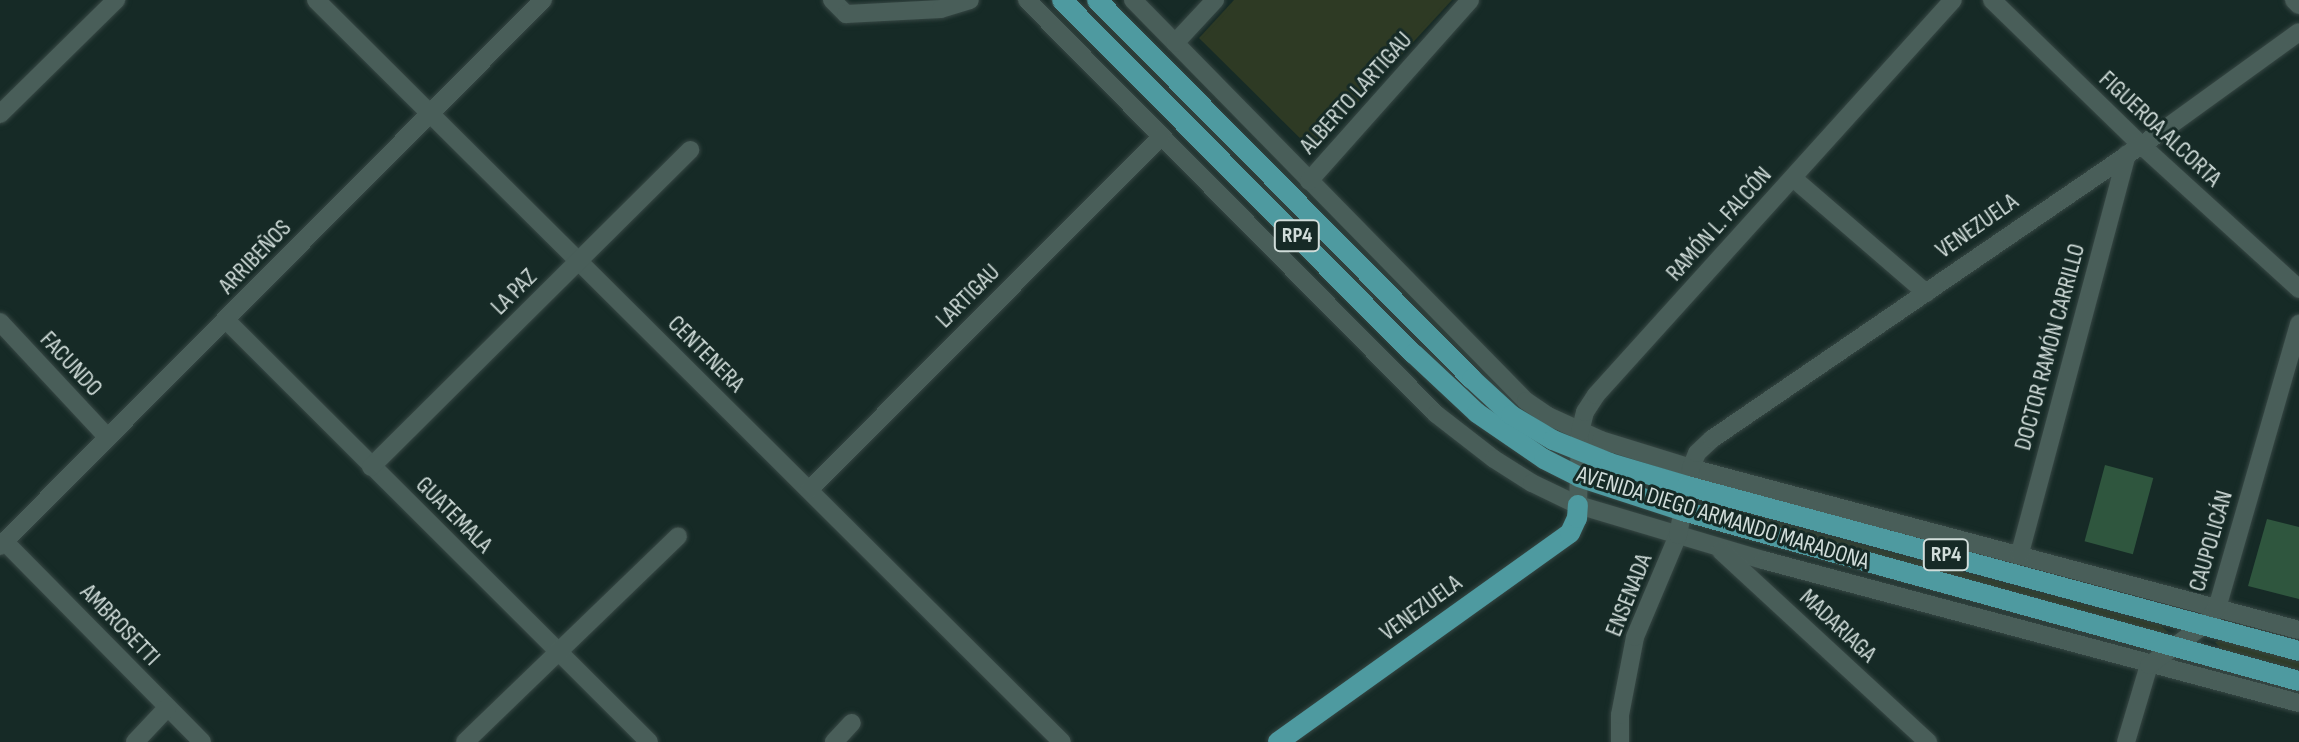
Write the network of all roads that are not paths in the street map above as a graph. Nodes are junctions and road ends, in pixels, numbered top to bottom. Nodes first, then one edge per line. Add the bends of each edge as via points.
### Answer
1 (116, 0) edge
2 (316, 0) edge
3 (543, 0) edge
4 (832, 0) edge
5 (970, 0) edge
6 (1027, 0) edge
7 (1062, 0) edge
8 (1097, 0) edge
9 (1133, 0) edge
10 (1215, 0) edge
11 (1470, 0) edge
12 (1953, 0) edge
13 (1992, 0) edge
14 (2294, 0) edge
15 (2299, 5) edge
16 (2299, 32) edge
17 (1175, 43) junction
18 (0, 114) edge
19 (429, 114) junction
20 (1161, 137) junction
21 (2134, 149) junction
22 (690, 150) dead end
23 (1793, 178) junction
24 (1309, 181) junction
25 (579, 262) junction
26 (2299, 289) edge
27 (1926, 293) junction
28 (227, 321) junction
29 (0, 322) edge
30 (2299, 324) edge
31 (108, 438) junction
32 (1579, 442) junction
33 (371, 467) junction
34 (1579, 477) junction
35 (1689, 477) junction
36 (809, 490) junction
37 (1578, 505) junction
38 (1683, 511) junction
39 (1678, 535) junction
40 (678, 536) dead end
41 (2, 544) edge
42 (1716, 546) junction
43 (2020, 553) junction
44 (2217, 608) junction
45 (2204, 625) junction
46 (2299, 630) edge
47 (2171, 646) junction
48 (557, 651) junction
49 (2299, 651) edge
50 (2149, 665) junction
51 (2299, 681) edge
52 (2299, 703) edge
53 (167, 708) junction
54 (852, 723) dead end
55 (135, 742) edge
56 (202, 742) edge
57 (465, 742) edge
58 (649, 742) edge
59 (834, 742) edge
60 (1062, 742) edge
61 (1278, 742) edge
62 (1620, 742) edge
63 (1928, 742) edge
64 (2126, 742) edge

1 - 18 street
2 - 19 street, CENTENERA
3 - 19 street, ARRIBEÑOS
4 - 5 street via 846,14 941,9
6 - 20 street, AVENIDA DIEGO ARMANDO MARADONA
7 - 34 main road, AVENIDA DIEGO ARMANDO MARADONA / RP4 via 1477,413 1506,436
8 - 32 main road, AVENIDA DIEGO ARMANDO MARADONA / RP4 via 1511,415
9 - 17 street, AVENIDA DIEGO ARMANDO MARADONA
10 - 17 street
11 - 24 street, ALBERTO LARTIGAU
12 - 23 street, RAMÓN L. FALCÓN
13 - 21 street, FIGUEROA ALCORTA
14 - 15 street
16 - 21 street, VENEZUELA
17 - 24 street, AVENIDA DIEGO ARMANDO MARADONA
19 - 25 street, CENTENERA
19 - 28 street, ARRIBEÑOS
20 - 36 street, LARTIGAU
20 - 37 street, AVENIDA DIEGO ARMANDO MARADONA via 1436,414 1519,475
21 - 26 street, FIGUEROA ALCORTA
21 - 27 street, VENEZUELA
21 - 43 street, DOCTOR RAMÓN CARRILLO
22 - 25 street, LA PAZ
23 - 27 street
23 - 32 street, RAMÓN L. FALCÓN via 1596,395 1585,412
24 - 32 street, AVENIDA DIEGO ARMANDO MARADONA via 1526,401
25 - 33 street, LA PAZ
25 - 36 street, CENTENERA
27 - 35 street, VENEZUELA via 1712,439 1697,453
28 - 31 street, ARRIBEÑOS
28 - 33 street, GUATEMALA
29 - 31 street, FACUNDO
30 - 44 street, CAUPOLICÁN
31 - 41 street, ARRIBEÑOS
32 - 34 street, RAMÓN L. FALCÓN
32 - 35 main road, AVENIDA DIEGO ARMANDO MARADONA / RP4
33 - 48 street, GUATEMALA
34 - 37 street, RAMÓN L. FALCÓN
34 - 38 main road, AVENIDA DIEGO ARMANDO MARADONA / RP4
35 - 38 street, ENSENADA
35 - 43 street, AVENIDA DIEGO ARMANDO MARADONA
35 - 45 main road, AVENIDA DIEGO ARMANDO MARADONA / RP4
36 - 60 street, CENTENERA
37 - 39 street, AVENIDA DIEGO ARMANDO MARADONA
37 - 61 main road, VENEZUELA via 1570,533
38 - 39 street, ENSENADA
38 - 47 main road, AVENIDA DIEGO ARMANDO MARADONA / RP4
39 - 42 street, AVENIDA DIEGO ARMANDO MARADONA
39 - 62 street, ENSENADA via 1635,637
40 - 48 street
41 - 53 street, AMBROSETTI
42 - 50 street, AVENIDA DIEGO ARMANDO MARADONA
42 - 63 street, MADARIAGA
43 - 44 street, AVENIDA DIEGO ARMANDO MARADONA
44 - 45 street, CAUPOLICÁN
44 - 46 street, AVENIDA DIEGO ARMANDO MARADONA
45 - 47 street, CAUPOLICÁN
45 - 49 main road, AVENIDA DIEGO ARMANDO MARADONA / RP4
47 - 50 street, CAUPOLICÁN
47 - 51 main road, AVENIDA DIEGO ARMANDO MARADONA / RP4
48 - 57 street
48 - 58 street, GUATEMALA
50 - 52 street, AVENIDA DIEGO ARMANDO MARADONA
50 - 64 street
53 - 55 street
53 - 56 street, AMBROSETTI
54 - 59 street

